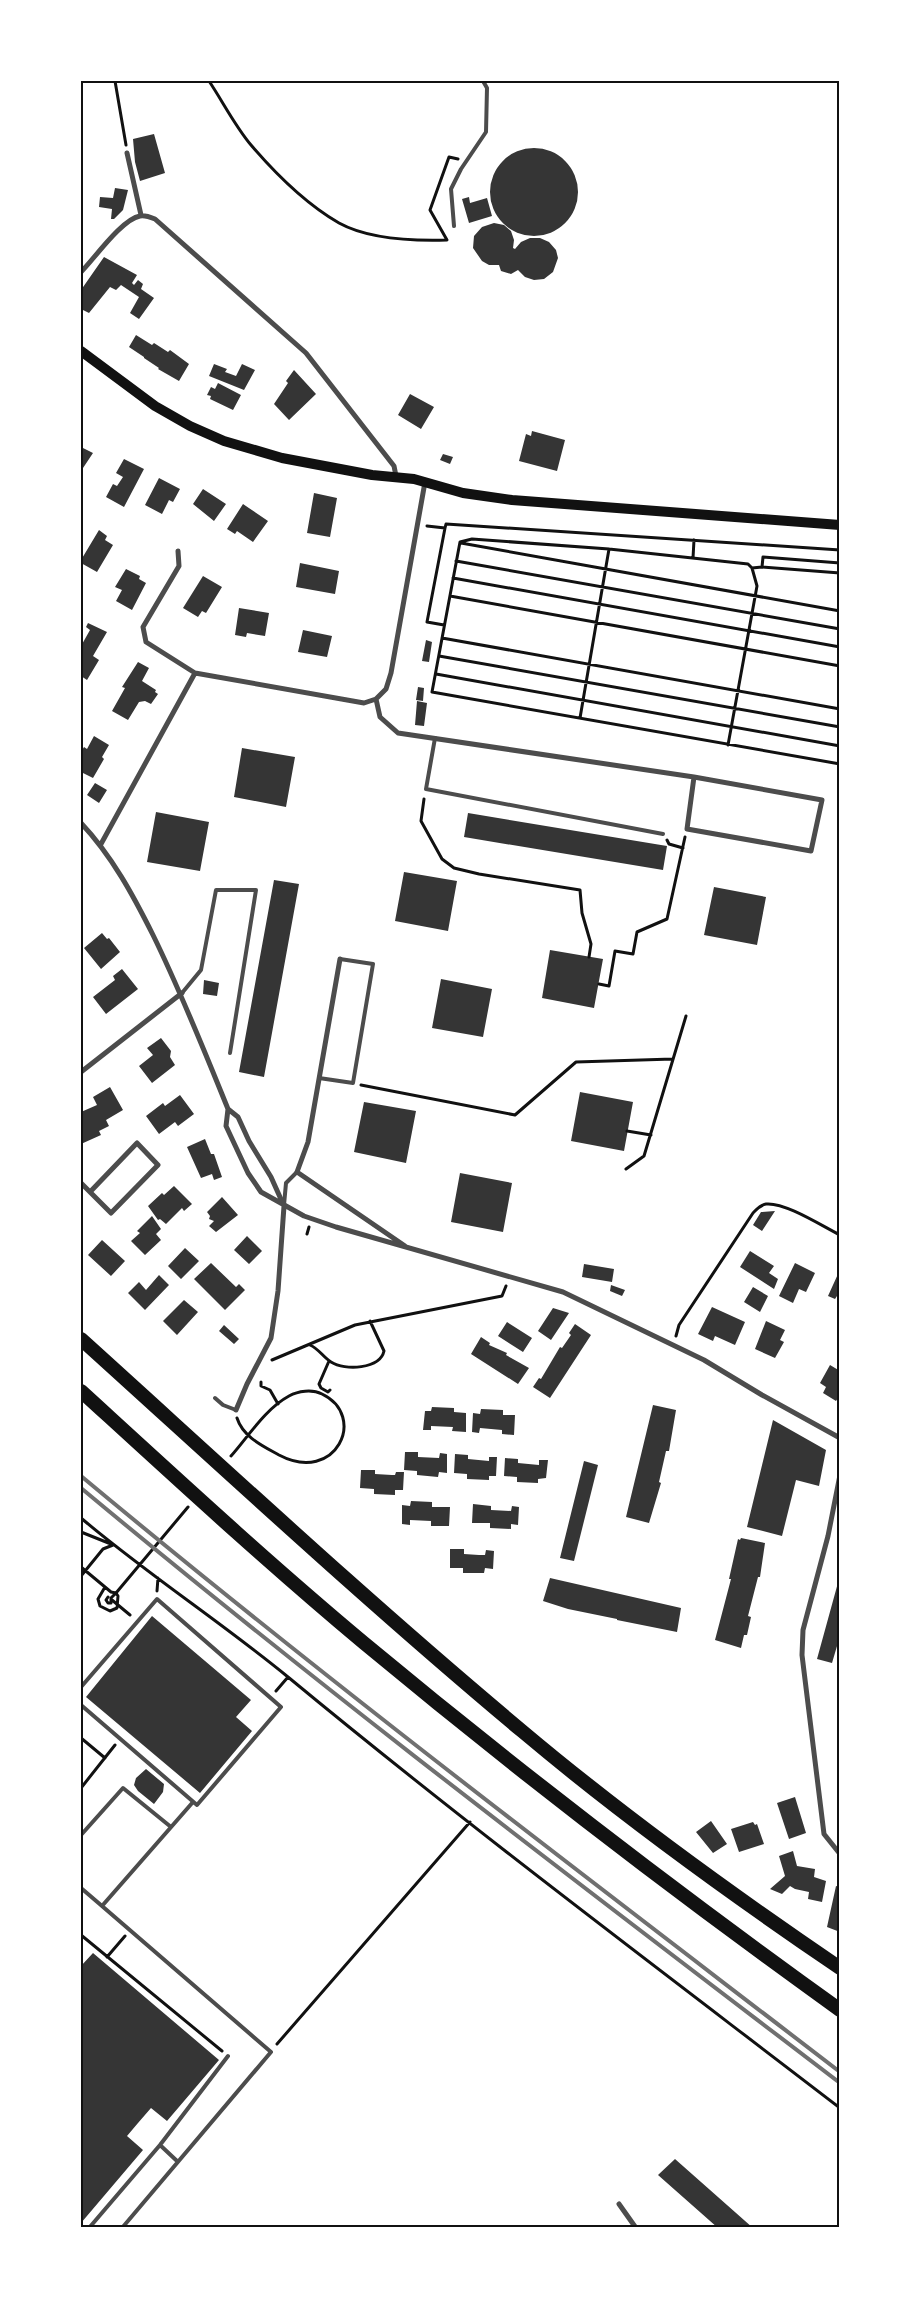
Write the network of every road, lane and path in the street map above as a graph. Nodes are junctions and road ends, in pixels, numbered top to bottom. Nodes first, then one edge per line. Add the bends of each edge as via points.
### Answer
1 (115, 81) edge
2 (209, 81) edge
3 (483, 81) edge
4 (127, 152) joint
5 (466, 162) junction
6 (141, 215) junction
7 (454, 226) dead end
8 (81, 272) edge
9 (81, 351) edge
10 (396, 476) junction
11 (425, 482) junction
12 (418, 525) junction
13 (840, 525) edge
14 (445, 528) junction
15 (694, 540) junction
16 (460, 542) junction
17 (609, 549) junction
18 (840, 550) edge
19 (178, 552) dead end
20 (693, 558) junction
21 (456, 561) junction
22 (840, 563) edge
23 (762, 567) junction
24 (752, 568) junction
25 (606, 569) junction
26 (840, 573) edge
27 (453, 578) junction
28 (603, 587) junction
29 (755, 595) junction
30 (450, 596) junction
31 (600, 604) junction
32 (840, 611) edge
33 (752, 613) junction
34 (596, 622) junction
35 (444, 625) junction
36 (840, 629) edge
37 (749, 631) junction
38 (442, 638) junction
39 (840, 647) edge
40 (745, 649) junction
41 (439, 656) junction
42 (589, 664) junction
43 (840, 666) edge
44 (195, 672) junction
45 (436, 674) junction
46 (586, 682) junction
47 (737, 691) junction
48 (376, 699) junction
49 (583, 700) junction
50 (734, 709) junction
51 (840, 709) edge
52 (580, 718) junction
53 (732, 727) junction
54 (840, 727) edge
55 (434, 738) junction
56 (728, 745) junction
57 (840, 746) edge
58 (840, 764) edge
59 (694, 777) junction
60 (426, 789) junction
61 (81, 823) edge
62 (687, 829) junction
63 (663, 834) joint
64 (101, 844) junction
65 (683, 848) junction
66 (589, 957) dead end
67 (340, 959) joint
68 (599, 984) dead end
69 (182, 993) junction
70 (686, 1016) dead end
71 (230, 1053) dead end
72 (673, 1059) junction
73 (81, 1072) edge
74 (319, 1078) junction
75 (353, 1083) junction
76 (228, 1109) junction
77 (627, 1131) dead end
78 (650, 1135) junction
79 (626, 1169) dead end
80 (297, 1172) junction
81 (81, 1183) edge
82 (90, 1192) junction
83 (284, 1206) junction
84 (840, 1235) edge
85 (410, 1249) junction
86 (510, 1278) junction
87 (370, 1321) junction
88 (81, 1339) edge
89 (673, 1343) junction
90 (309, 1344) junction
91 (329, 1360) junction
92 (258, 1366) junction
93 (261, 1386) dead end
94 (330, 1390) dead end
95 (81, 1391) edge
96 (214, 1398) dead end
97 (278, 1404) junction
98 (236, 1410) junction
99 (840, 1438) edge
100 (227, 1461) dead end
101 (840, 1475) edge
102 (190, 1505) dead end
103 (81, 1518) edge
104 (81, 1532) edge
105 (113, 1545) junction
106 (81, 1567) edge
107 (81, 1576) edge
108 (105, 1587) junction
109 (116, 1593) junction
110 (136, 1620) junction
111 (288, 1678) junction
112 (81, 1687) edge
113 (270, 1697) junction
114 (81, 1705) edge
115 (81, 1738) edge
116 (120, 1739) junction
117 (105, 1758) junction
118 (81, 1788) edge
119 (192, 1802) junction
120 (470, 1822) junction
121 (171, 1827) junction
122 (81, 1835) edge
123 (840, 1854) edge
124 (81, 1888) edge
125 (102, 1906) junction
126 (130, 1930) junction
127 (81, 1935) edge
128 (107, 1957) junction
129 (840, 1968) edge
130 (840, 2010) edge
131 (271, 2052) junction
132 (228, 2056) joint
133 (840, 2108) edge
134 (160, 2145) junction
135 (177, 2161) junction
136 (619, 2204) dead end
137 (89, 2228) edge
138 (122, 2228) edge
139 (636, 2228) edge

1 - 4 path
2 - 5 path via 251,144 298,193 340,223 381,237 446,240 430,210 449,157
3 - 5 lane via 487,88 486,132
4 - 6 street
5 - 7 lane via 451,189
6 - 8 street via 122,226
6 - 10 street via 155,219 306,353 394,466
9 - 10 main road via 155,406 224,441 321,466
10 - 11 main road
11 - 12 street
11 - 13 main road via 463,493 512,500
12 - 14 path
12 - 48 street via 391,673 386,689
14 - 15 path via 446,524
14 - 35 path via 427,622
15 - 18 path
15 - 20 path
16 - 17 path via 472,539
16 - 21 path
16 - 25 path
17 - 20 path
17 - 25 path
19 - 44 street via 179,566 143,627 146,642
20 - 24 path via 748,564
21 - 27 path
21 - 28 path
22 - 23 path via 763,557
23 - 24 path
23 - 26 path
24 - 29 path via 757,586
25 - 28 path
25 - 29 path
27 - 30 path
27 - 31 path
28 - 31 path
28 - 33 path
29 - 32 path
29 - 33 path
30 - 34 path
30 - 35 path
31 - 34 path
31 - 37 path
33 - 36 path
33 - 37 path
34 - 40 path
34 - 42 path
35 - 38 path
37 - 39 path
37 - 40 path
38 - 41 path
38 - 42 path
40 - 43 path
40 - 47 path
41 - 45 path
41 - 46 path
42 - 46 path
42 - 47 path
44 - 48 street via 349,702 364,704
44 - 64 street
45 - 49 path
45 - 52 path via 432,692
46 - 49 path
46 - 50 path
47 - 50 path
47 - 51 path
48 - 55 street via 380,717 398,732
49 - 52 path
49 - 53 path
50 - 53 path
50 - 54 path
52 - 56 path
53 - 56 path
53 - 57 path
55 - 59 street
55 - 60 lane
56 - 58 path
59 - 62 street
59 - 62 street via 822,800 811,851
60 - 63 lane
60 - 66 path via 421,820 442,858 454,868 580,890 582,913 591,944
61 - 64 street
62 - 65 path
63 - 65 path via 670,844
64 - 69 street via 134,898
65 - 68 path via 667,918 638,932 633,954 615,951 609,986
67 - 74 street
67 - 75 lane via 373,964
69 - 71 lane via 200,970 216,890 256,890
69 - 73 street
69 - 76 street
70 - 72 path
72 - 75 path via 576,1062 515,1115
72 - 78 path
74 - 75 lane
74 - 80 street via 308,1142
76 - 83 street via 238,1117
76 - 83 street via 226,1126 248,1172 261,1192
77 - 78 path
78 - 79 path via 644,1156
80 - 83 lane via 286,1184
80 - 85 street
81 - 82 street
82 - 82 street via 111,1213 158,1165 137,1143
83 - 85 street via 312,1219
83 - 92 street via 275,1321
84 - 89 path via 781,1206 766,1204 759,1207 679,1325
85 - 86 street
86 - 87 path via 502,1296
86 - 89 street via 562,1292
87 - 90 path
87 - 91 path via 384,1351 383,1356 373,1364 343,1368
88 - 129 highway via 522,1732 676,1853
89 - 99 street
90 - 91 path
90 - 92 path
91 - 94 path via 319,1384 328,1392
92 - 98 street
93 - 97 path via 270,1390
95 - 130 highway via 285,1575 465,1726 648,1869
96 - 98 lane
97 - 98 path via 297,1393 324,1395 335,1403 343,1422 340,1446 317,1462 304,1463 285,1458 259,1444 242,1429
97 - 100 path
101 - 123 street via 803,1630 802,1655 824,1834
102 - 109 path
103 - 105 path
104 - 105 path
105 - 107 path via 103,1549
105 - 111 path
106 - 108 path
108 - 109 path
108 - 109 path via 98,1599 101,1608 110,1611 117,1608
109 - 110 path via 111,1598 112,1600 112,1601 111,1603 106,1602 108,1597 111,1599 113,1601
110 - 112 lane
110 - 113 lane via 157,1599
111 - 113 path
111 - 120 path
113 - 119 lane via 281,1707 197,1805
114 - 116 lane
115 - 117 path
116 - 117 path
116 - 119 lane
117 - 118 path
119 - 121 lane
120 - 131 path
120 - 133 path via 548,1886
121 - 122 lane via 123,1788
121 - 125 lane
124 - 125 lane
125 - 126 lane
126 - 128 path
126 - 131 lane
127 - 128 path
128 - 132 path
131 - 135 lane
132 - 134 lane
134 - 135 lane
134 - 137 lane
135 - 138 lane
136 - 139 street

